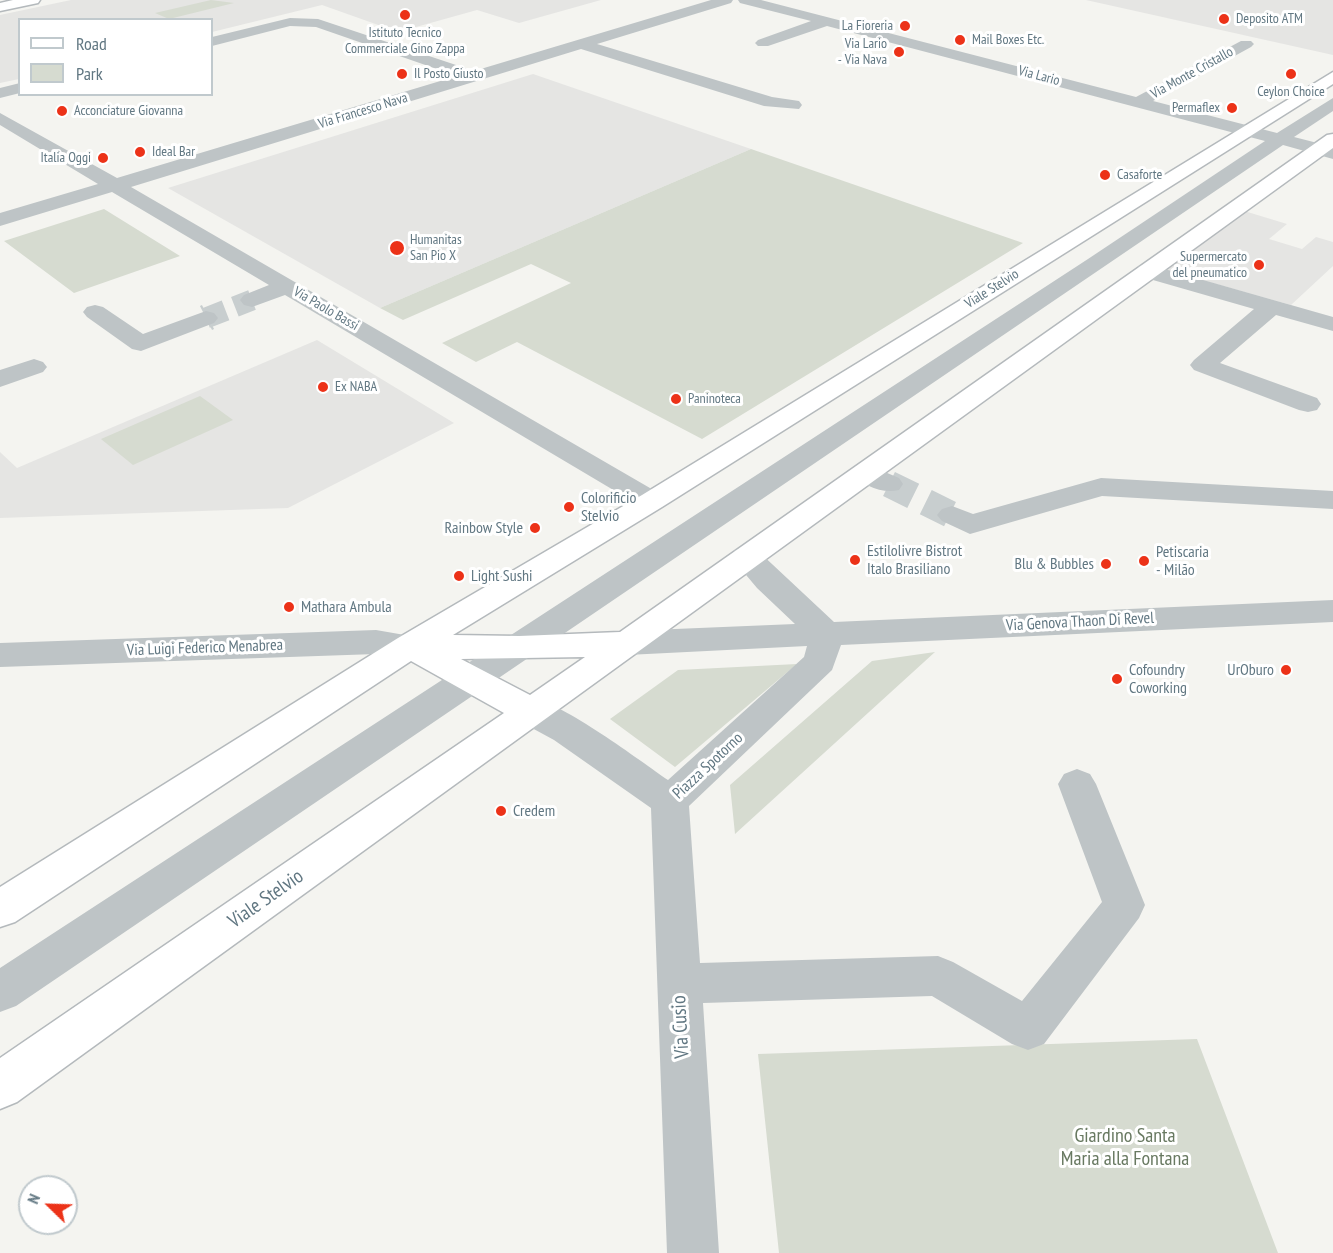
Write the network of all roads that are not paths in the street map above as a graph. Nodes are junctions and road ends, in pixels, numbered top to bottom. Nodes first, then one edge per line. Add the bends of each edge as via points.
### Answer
1 (33, 0) edge
2 (726, 0) edge
3 (746, 0) edge
4 (0, 7) edge
5 (826, 21) junction
6 (213, 40) edge
7 (764, 43) dead end
8 (582, 44) junction
9 (1246, 44) dead end
10 (476, 77) junction
11 (1333, 77) edge
12 (18, 88) edge
13 (0, 93) edge
14 (1139, 102) junction
15 (1333, 104) edge
16 (792, 105) dead end
17 (0, 118) edge
18 (1248, 130) junction
19 (1279, 138) junction
20 (1328, 147) edge
21 (114, 186) junction
22 (0, 220) edge
23 (1147, 271) junction
24 (287, 286) junction
25 (252, 300) tunnel mouth
26 (1272, 306) junction
27 (95, 312) dead end
28 (207, 318) tunnel mouth
29 (1333, 324) edge
30 (34, 366) dead end
31 (0, 379) edge
32 (1308, 405) dead end
33 (1333, 500) edge
34 (652, 501) junction
35 (952, 515) tunnel mouth
36 (746, 557) junction
37 (1333, 611) edge
38 (827, 635) junction
39 (627, 643) junction
40 (410, 646) junction
41 (519, 648) junction
42 (0, 655) edge
43 (471, 678) junction
44 (532, 712) junction
45 (1077, 784) dead end
46 (670, 801) junction
47 (0, 909) edge
48 (679, 984) junction
49 (0, 992) edge
50 (0, 1086) edge
51 (693, 1253) edge

1 - 4 main road
2 - 8 street, Via Francesco Nava
3 - 5 street, Via Lario
5 - 7 street
5 - 14 street, Via Lario
6 - 10 street via 305,22 332,26
8 - 10 street, Via Francesco Nava
8 - 16 street via 770,102
9 - 14 street, Via Monte Cristallo
10 - 21 street, Via Francesco Nava
11 - 18 main road, Viale Stelvio
12 - 13 street
14 - 18 street, Via Lario
15 - 19 street
17 - 21 street, Via Paolo Bassi
18 - 19 street, Via Lario
18 - 34 main road, Viale Stelvio
19 - 20 street, Via Lario
19 - 41 street
20 - 23 main road
21 - 22 street, Via Francesco Nava
21 - 24 street, Via Paolo Bassi
23 - 26 street
23 - 36 main road via 877,478
24 - 25 street
24 - 34 street, Via Paolo Bassi
26 - 29 street
26 - 32 street via 1203,365
27 - 28 street via 141,344
30 - 31 street
33 - 35 street via 1101,487 970,525
34 - 40 main road
36 - 38 street
36 - 39 main road
37 - 38 street, Via Genova Thaon Di Revel
38 - 39 street
38 - 46 street, Piazza Spotorno via 820,662
39 - 41 main road
39 - 44 main road
40 - 41 main road
40 - 42 street, Via Luigi Federico Menabrea via 376,642
40 - 43 main road, Piazza Spotorno
40 - 47 main road
41 - 43 street
43 - 44 main road, Piazza Spotorno
43 - 49 street
44 - 46 street, Piazza Spotorno via 567,730
44 - 50 main road, Viale Stelvio
45 - 48 street via 1124,905 1028,1029 938,976
46 - 48 street, Via Cusio
48 - 51 street, Via Cusio

